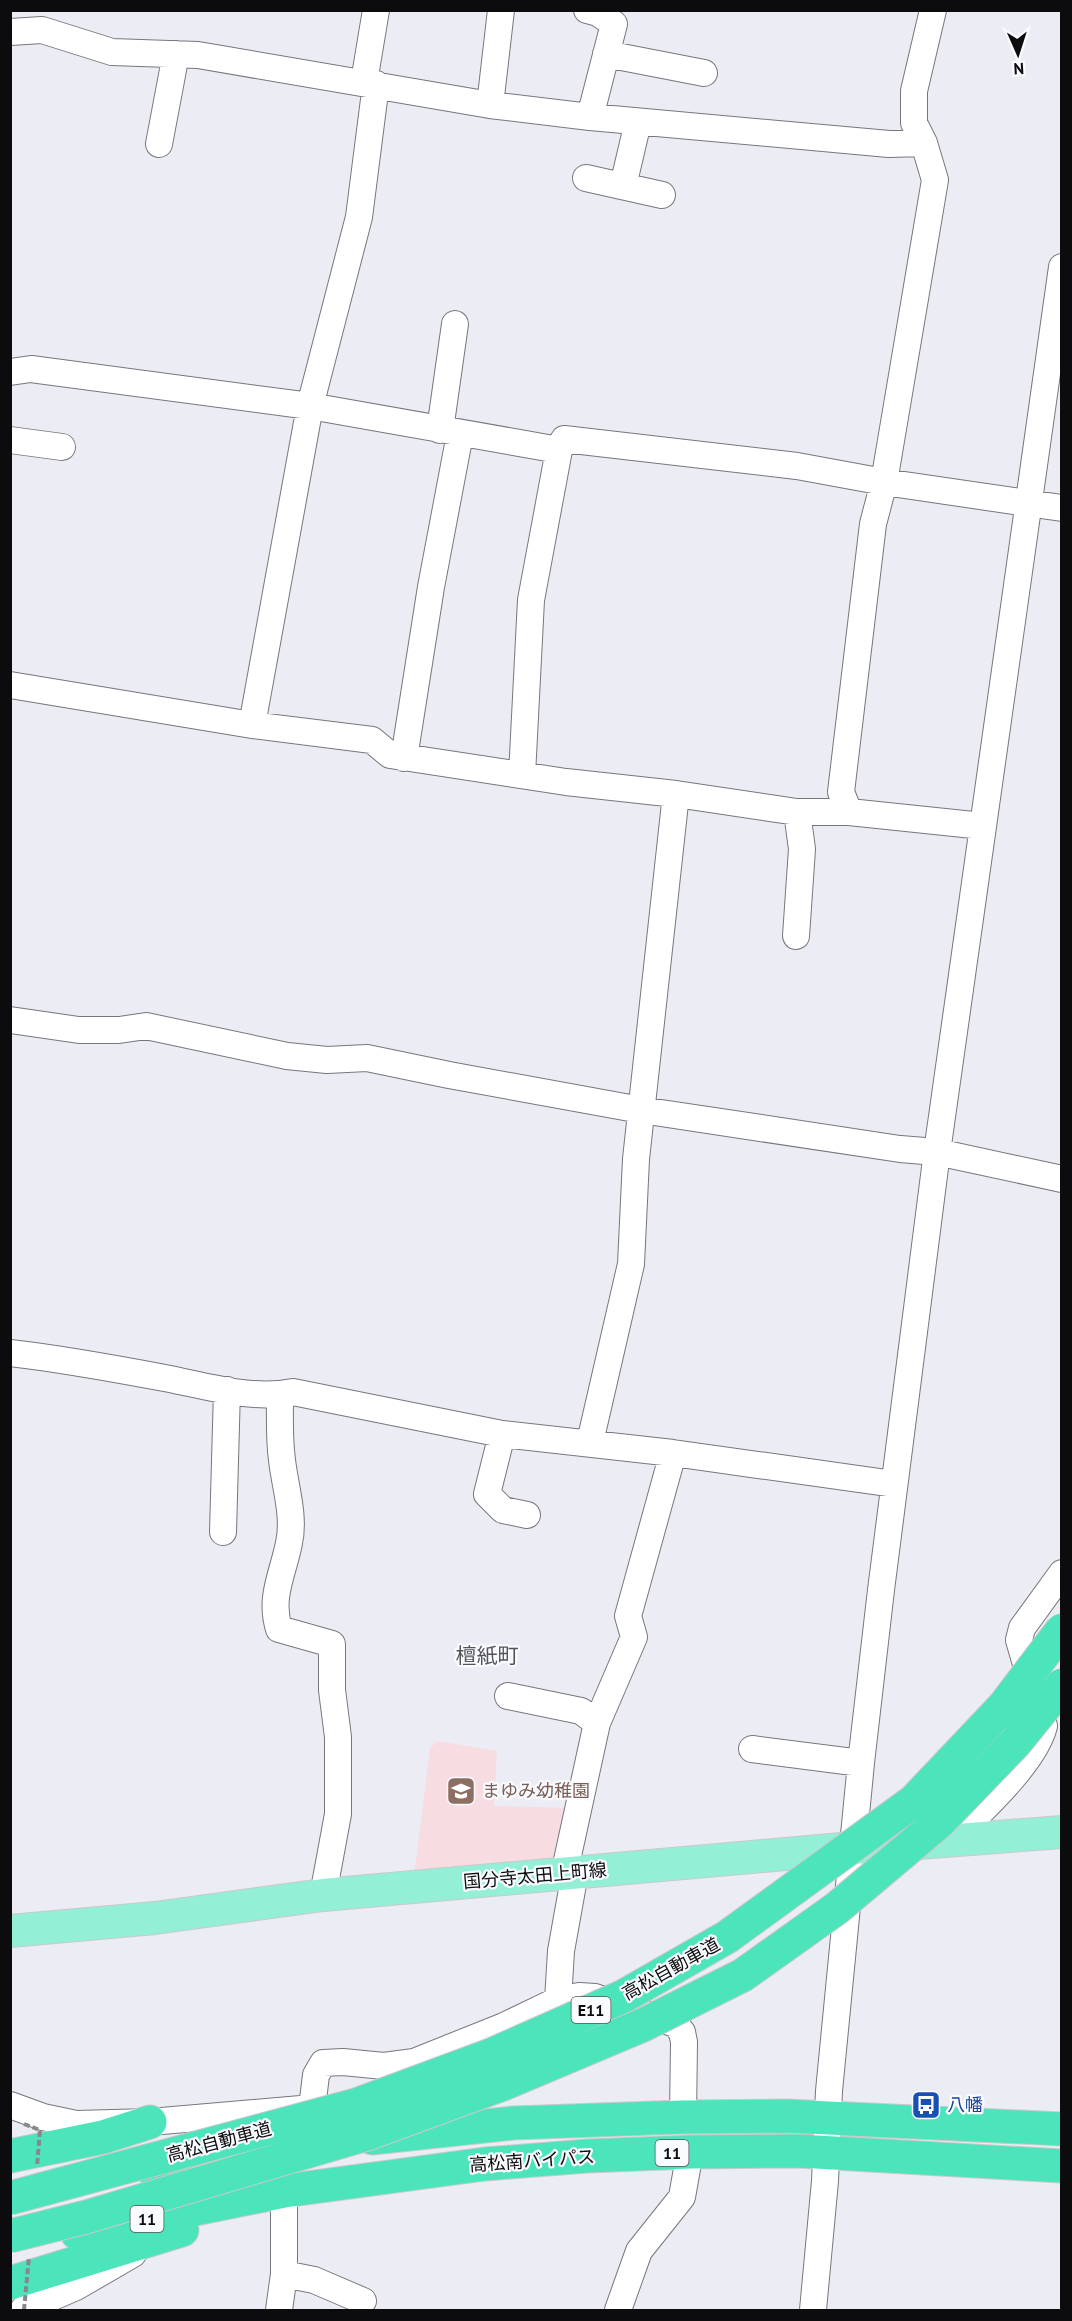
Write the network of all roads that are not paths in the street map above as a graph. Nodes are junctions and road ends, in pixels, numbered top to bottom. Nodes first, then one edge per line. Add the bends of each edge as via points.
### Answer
1 (376, 10) edge
2 (501, 10) edge
3 (587, 10) edge
4 (933, 10) edge
5 (10, 32) edge
6 (176, 54) junction
7 (606, 54) junction
8 (704, 73) dead end
9 (370, 83) junction
10 (490, 105) junction
11 (590, 117) junction
12 (638, 122) junction
13 (924, 143) junction
14 (159, 144) dead end
15 (586, 178) dead end
16 (623, 186) junction
17 (662, 195) dead end
18 (1062, 267) edge
19 (454, 324) dead end
20 (10, 372) edge
21 (310, 406) junction
22 (450, 432) junction
23 (10, 440) edge
24 (62, 447) dead end
25 (559, 450) junction
26 (884, 482) junction
27 (1029, 503) junction
28 (1062, 508) edge
29 (10, 685) edge
30 (252, 725) junction
31 (404, 758) junction
32 (522, 775) junction
33 (676, 794) junction
34 (797, 812) junction
35 (849, 812) junction
36 (983, 826) junction
37 (796, 936) dead end
38 (10, 1020) edge
39 (641, 1110) junction
40 (937, 1152) junction
41 (1062, 1179) edge
42 (10, 1353) edge
43 (227, 1390) junction
44 (280, 1395) junction
45 (502, 1434) junction
46 (590, 1442) junction
47 (673, 1453) junction
48 (894, 1484) junction
49 (527, 1515) dead end
50 (223, 1532) dead end
51 (1062, 1573) edge
52 (1062, 1630) edge
53 (1062, 1685) edge
54 (508, 1696) dead end
55 (597, 1723) junction
56 (752, 1749) dead end
57 (861, 1763) junction
58 (1062, 1832) edge
59 (952, 1840) junction
60 (853, 1848) junction
61 (569, 1873) junction
62 (323, 1895) junction
63 (10, 1930) edge
64 (558, 2000) junction
65 (10, 2105) edge
66 (312, 2108) junction
67 (683, 2116) junction
68 (828, 2118) junction
69 (150, 2122) junction
70 (513, 2123) junction
71 (1062, 2129) edge
72 (690, 2152) junction
73 (826, 2153) junction
74 (10, 2156) edge
75 (1062, 2166) edge
76 (284, 2191) junction
77 (10, 2199) edge
78 (10, 2236) edge
79 (156, 2239) junction
80 (10, 2251) edge
81 (284, 2274) junction
82 (10, 2283) edge
83 (363, 2301) dead end
84 (22, 2310) edge
85 (279, 2310) edge
86 (618, 2310) edge
87 (813, 2310) edge

1 - 9 street
2 - 10 street
3 - 7 street via 614,24
4 - 13 street via 914,91 914,123
5 - 6 street via 42,30 112,52
6 - 9 street
6 - 14 street
7 - 8 street
7 - 11 street
9 - 10 street
9 - 21 street via 359,217
10 - 11 street
11 - 12 street
12 - 13 street via 889,144
12 - 16 street
13 - 26 street via 935,180
15 - 16 street
16 - 17 street
18 - 27 street
19 - 22 street
20 - 21 street via 31,369
21 - 22 street
21 - 30 street
22 - 25 street
22 - 31 street
23 - 24 street
25 - 26 street via 564,439 797,465
25 - 32 street via 531,600
26 - 27 street
26 - 35 street via 873,524 841,792
27 - 28 street
27 - 36 street
29 - 30 street
30 - 31 street via 372,740 390,755
31 - 32 street
32 - 33 street
33 - 34 street
33 - 39 street
34 - 35 street
34 - 37 street via 802,849
35 - 36 street
36 - 40 street
38 - 39 street via 79,1030 146,1026 287,1056 367,1058
39 - 40 street
39 - 46 street via 631,1264
40 - 41 street
40 - 48 street
42 - 43 street
43 - 44 street
43 - 50 street
44 - 45 street via 293,1392
44 - 62 street via 281,1458 290,1508 290,1542 274,1613 279,1629 332,1644 338,1814
45 - 46 street
45 - 49 street via 488,1494 503,1510
46 - 47 street
47 - 48 street
47 - 55 street via 628,1616 634,1637
48 - 57 street
51 - 59 street via 1022,1628 1019,1640 1044,1726 1041,1740 1000,1792
52 - 77 highway, 高松自動車道 / E11, bridge via 1004,1706 914,1801 727,1937 624,1996 491,2055 356,2104
53 - 78 highway, 高松自動車道 / E11, bridge via 1016,1742 939,1823 837,1908 743,1975 622,2034 503,2084 367,2134
54 - 55 street via 580,1711
55 - 61 street
56 - 57 street
57 - 60 street
58 - 59 main road, 国分寺太田上町線
59 - 60 main road, 国分寺太田上町線
60 - 61 main road, 国分寺太田上町線
60 - 68 street
61 - 62 main road, 国分寺太田上町線
61 - 64 street
62 - 63 main road, 国分寺太田上町線 via 155,1917
64 - 66 street via 414,2062 384,2066 323,2063 316,2075
64 - 67 street via 595,1997 675,2024 684,2042
65 - 69 street via 76,2124
66 - 69 street
66 - 70 street via 450,2112
67 - 68 highway, 高松南バイパス / 11
67 - 70 highway, 高松南バイパス / 11
68 - 71 highway, 高松南バイパス / 11
68 - 73 street
69 - 74 highway via 103,2137
70 - 77 highway, 高松南バイパス / 11 via 289,2147
72 - 73 highway, 高松南バイパス / 11
72 - 76 highway, 高松南バイパス / 11 via 485,2164
72 - 86 street via 682,2197 639,2251
73 - 75 highway, 高松南バイパス / 11
73 - 87 street
76 - 79 highway
76 - 80 highway, 高松南バイパス / 11 via 91,2230
76 - 81 street
79 - 82 highway
79 - 84 street via 76,2287
81 - 83 street via 314,2280
81 - 85 street

